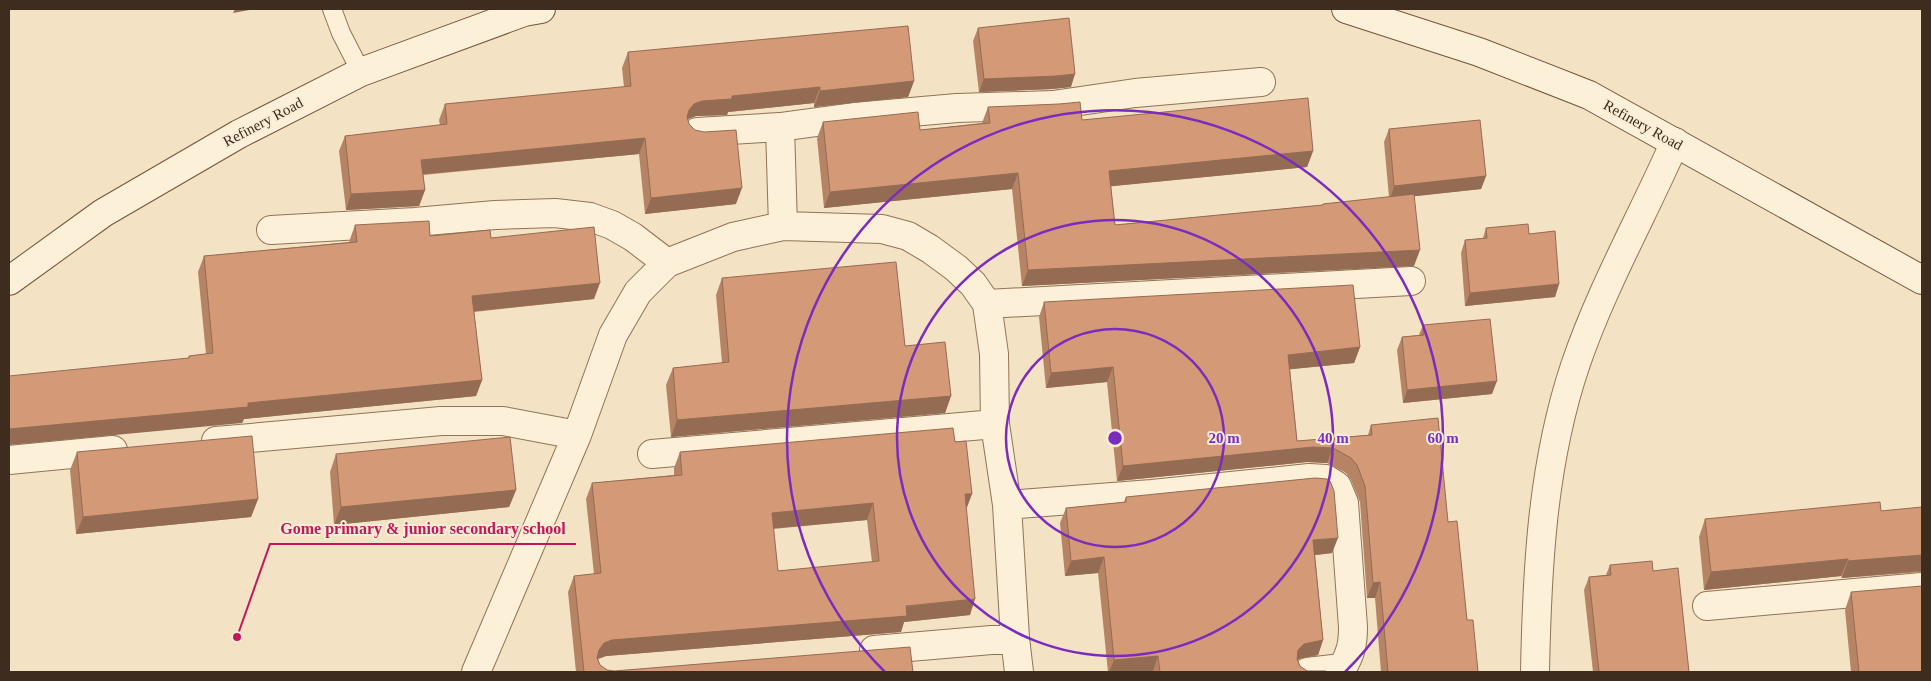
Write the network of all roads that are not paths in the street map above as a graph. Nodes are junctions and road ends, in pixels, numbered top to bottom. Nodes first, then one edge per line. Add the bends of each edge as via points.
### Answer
1 (332, 9) edge
2 (541, 9) edge
3 (1346, 9) edge
4 (361, 72) junction
5 (1261, 82) dead end
6 (780, 127) junction
7 (697, 132) edge
8 (1675, 142) junction
9 (783, 226) junction
10 (271, 230) dead end
11 (667, 263) junction
12 (1922, 280) edge
13 (9, 281) edge
14 (1411, 281) dead end
15 (987, 304) junction
16 (995, 424) junction
17 (577, 435) junction
18 (195, 442) edge
19 (138, 448) edge
20 (652, 454) dead end
21 (9, 460) edge
22 (1007, 505) junction
23 (1922, 587) edge
24 (1707, 606) dead end
25 (1015, 638) junction
26 (846, 652) edge
27 (476, 672) edge
28 (1019, 672) edge
29 (1307, 672) edge
30 (1535, 672) edge

1 - 4 lane
2 - 4 street, Refinery Road via 524,12
3 - 8 street, Refinery Road via 1479,52 1589,96
4 - 13 street, Refinery Road via 239,134 112,208
5 - 6 street via 1135,93 1053,105 958,108
6 - 7 street
6 - 9 street
8 - 12 street, Refinery Road
8 - 30 street via 1610,279 1575,366 1558,429 1543,510 1536,596
9 - 11 street via 733,237
9 - 15 street via 882,229 908,236 956,268
10 - 11 street via 555,213 590,217 612,225
11 - 17 street via 638,292 613,335
14 - 15 street
15 - 16 street via 994,354
16 - 20 street
16 - 22 street
17 - 18 street via 503,421 441,421
17 - 27 street
19 - 21 street
22 - 25 street
22 - 29 street via 1326,479 1337,486 1344,503 1353,643 1342,668
23 - 24 street
25 - 26 street
25 - 28 street

